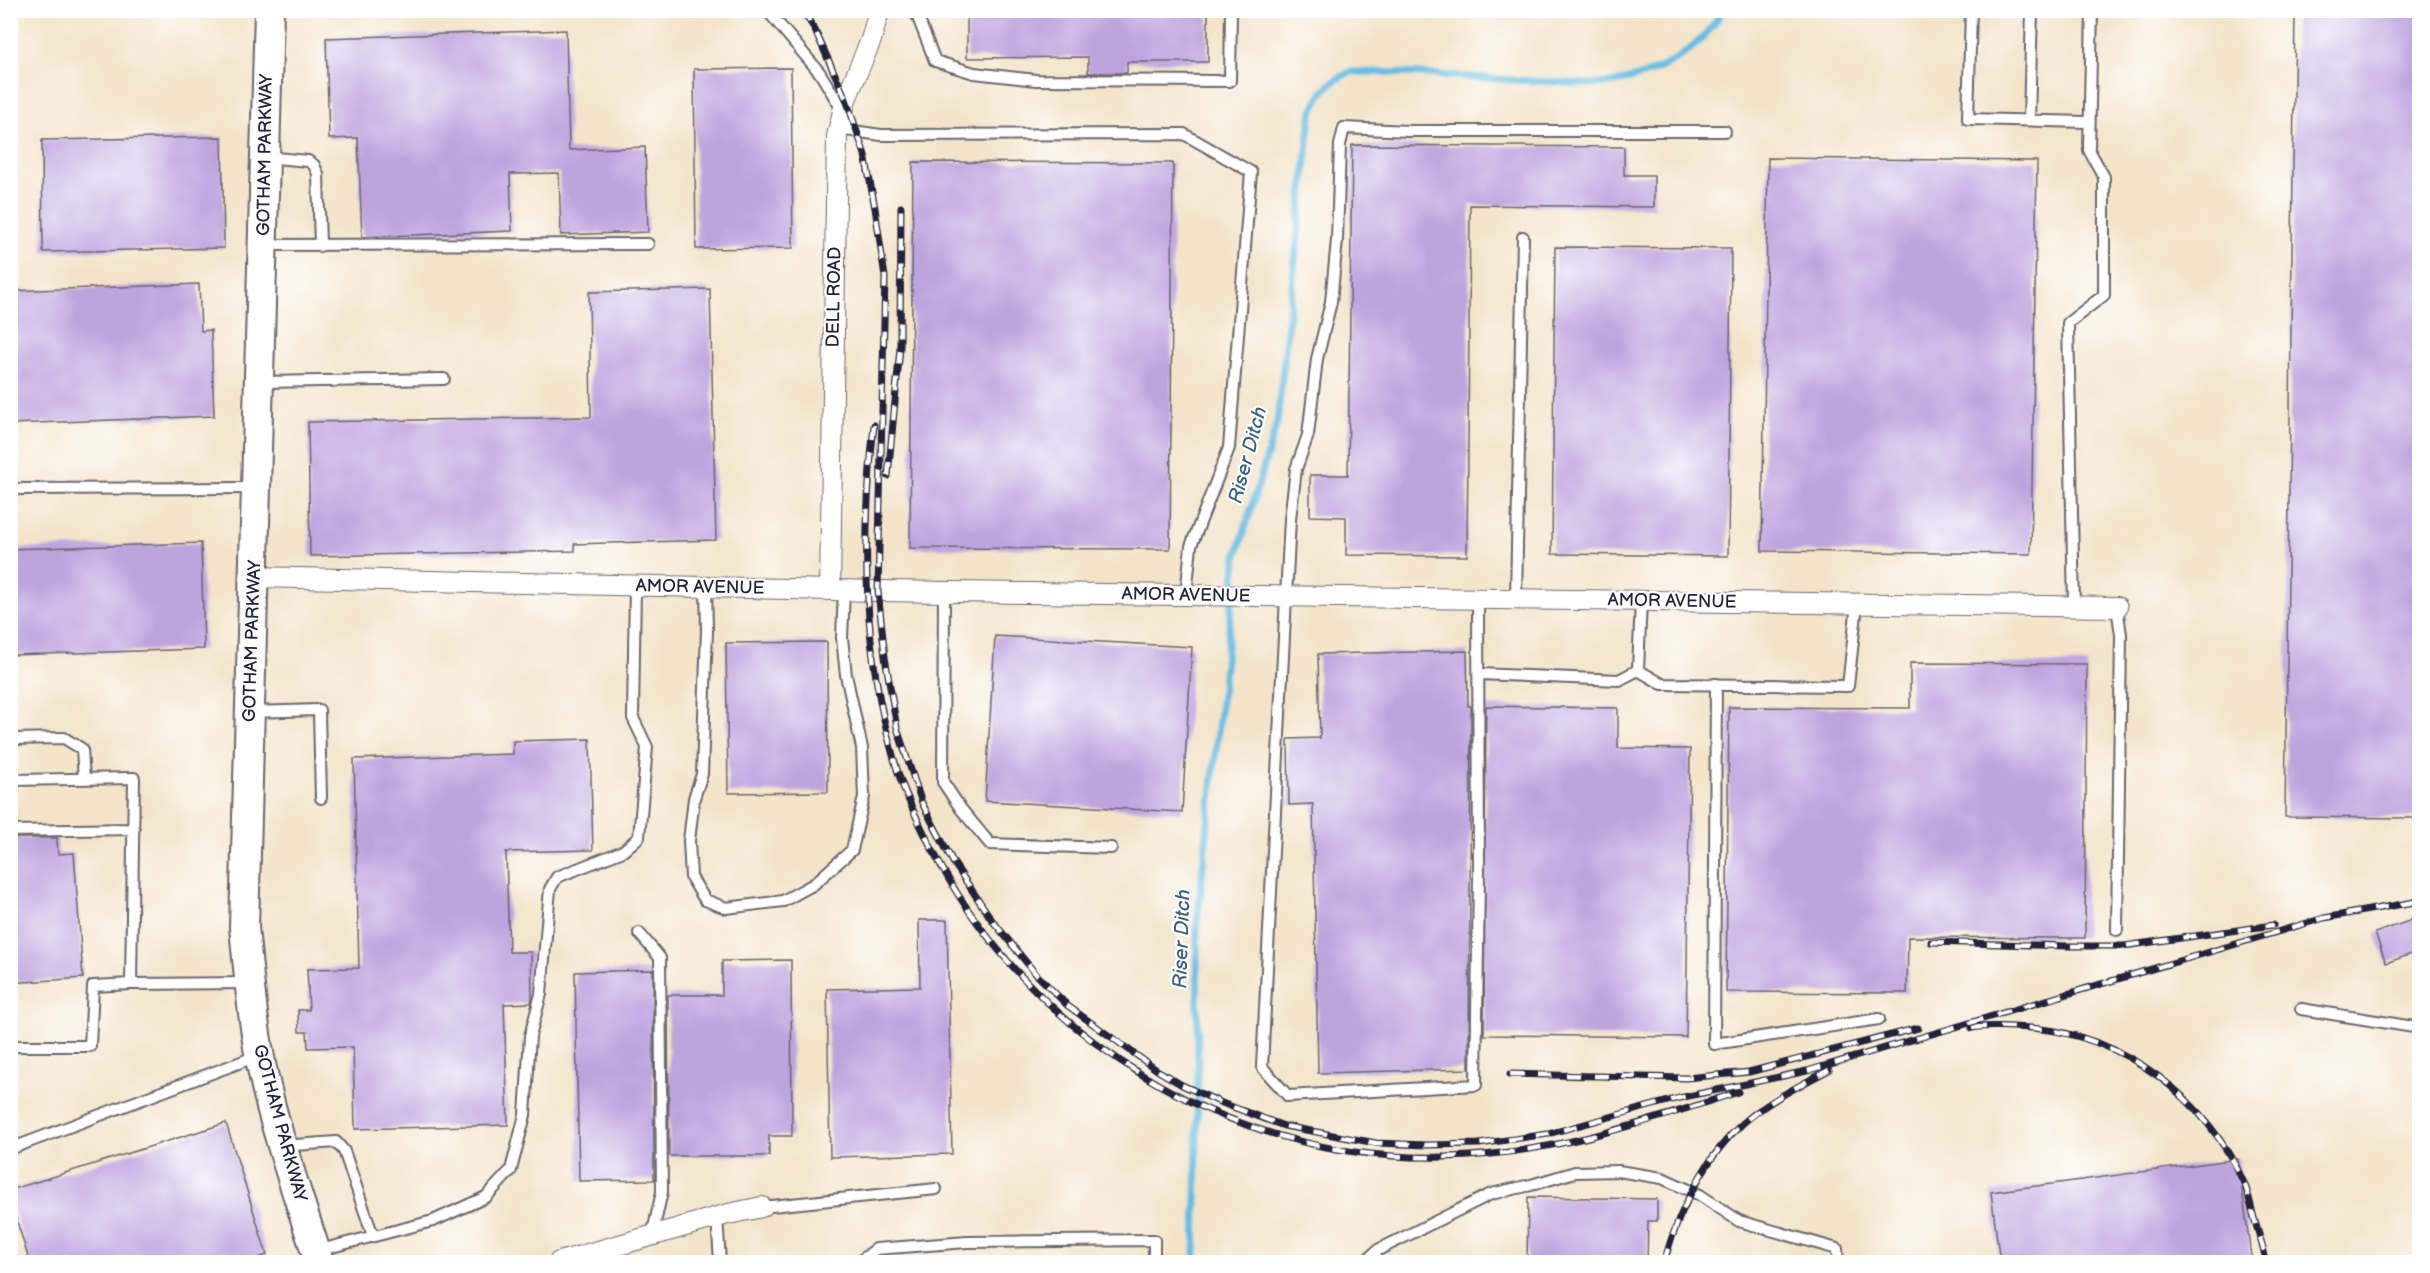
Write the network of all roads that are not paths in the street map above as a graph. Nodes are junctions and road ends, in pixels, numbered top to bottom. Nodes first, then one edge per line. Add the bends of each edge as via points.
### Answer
1 (269, 10) edge
2 (766, 10) edge
3 (879, 10) edge
4 (915, 10) edge
5 (1231, 10) edge
6 (1971, 10) edge
7 (2032, 10) edge
8 (2092, 10) edge
9 (841, 120) junction
10 (2029, 120) junction
11 (2089, 122) junction
12 (1725, 131) dead end
13 (265, 157) junction
14 (1523, 237) dead end
15 (648, 244) dead end
16 (263, 245) junction
17 (320, 246) junction
18 (444, 380) dead end
19 (259, 382) junction
20 (256, 488) junction
21 (10, 489) edge
22 (254, 578) junction
23 (634, 586) junction
24 (706, 587) junction
25 (837, 590) junction
26 (944, 592) junction
27 (1186, 594) junction
28 (1287, 596) junction
29 (1478, 598) junction
30 (1516, 599) junction
31 (1641, 601) junction
32 (1857, 604) junction
33 (2074, 607) junction
34 (2117, 607) joint
35 (1638, 670) junction
36 (1479, 674) junction
37 (1716, 684) junction
38 (250, 712) junction
39 (10, 739) edge
40 (84, 779) junction
41 (10, 780) edge
42 (321, 798) dead end
43 (134, 829) junction
44 (10, 831) edge
45 (1111, 848) dead end
46 (2117, 930) dead end
47 (639, 933) dead end
48 (249, 983) junction
49 (132, 984) junction
50 (2301, 1009) dead end
51 (1879, 1020) dead end
52 (2420, 1029) edge
53 (10, 1046) edge
54 (260, 1055) junction
55 (282, 1146) junction
56 (10, 1149) edge
57 (936, 1189) dead end
58 (762, 1207) joint
59 (717, 1217) junction
60 (373, 1236) junction
61 (652, 1236) junction
62 (317, 1257) edge
63 (559, 1263) edge
64 (720, 1263) edge
65 (859, 1263) edge
66 (1154, 1263) edge
67 (1364, 1263) edge
68 (1838, 1263) edge

1 - 13 street, GOTHAM PARKWAY
2 - 9 lane via 820,73
3 - 9 street, DELL ROAD
4 - 5 lane via 934,61 974,73 1036,80 1230,81
6 - 10 lane via 1968,119
7 - 10 lane
8 - 11 lane
9 - 25 street, DELL ROAD via 836,191
9 - 27 lane via 881,135 1184,134 1251,172 1229,448 1191,546
10 - 11 lane
11 - 33 lane via 2089,150 2104,177 2104,295 2068,323
12 - 28 lane via 1344,128 1331,302 1317,360 1308,435 1296,469
13 - 16 street, GOTHAM PARKWAY
13 - 17 lane via 314,165 318,174
14 - 30 lane
15 - 17 lane
16 - 17 lane
16 - 19 street, GOTHAM PARKWAY
18 - 19 lane
19 - 20 street, GOTHAM PARKWAY
20 - 21 lane
20 - 22 street, GOTHAM PARKWAY
22 - 23 street, AMOR AVENUE
22 - 38 street, GOTHAM PARKWAY
23 - 24 street, AMOR AVENUE
23 - 60 lane via 633,718 647,747 639,837 623,851 557,877 550,889 541,994 530,1036 525,1116 511,1170 486,1197 433,1221
24 - 25 street, AMOR AVENUE
24 - 25 lane via 702,774 694,798 689,841 691,877 705,900 726,908 783,901 814,884 852,850 864,797 863,758 846,675
25 - 26 street, AMOR AVENUE
26 - 27 street, AMOR AVENUE
26 - 45 lane via 943,782 990,844
27 - 28 street, AMOR AVENUE
28 - 29 street, AMOR AVENUE
28 - 36 lane via 1262,1067 1288,1096 1476,1085
29 - 30 street, AMOR AVENUE
29 - 36 lane
30 - 31 street, AMOR AVENUE
31 - 32 street, AMOR AVENUE
31 - 35 lane
32 - 33 street, AMOR AVENUE
32 - 37 lane via 1848,686
33 - 34 street, AMOR AVENUE
34 - 46 lane via 2121,635
35 - 36 lane via 1619,680
35 - 37 lane via 1662,684
37 - 51 lane via 1714,1044
38 - 42 lane via 319,710
38 - 48 street, GOTHAM PARKWAY via 244,927
39 - 40 lane via 64,738 82,749
40 - 41 lane
40 - 43 lane via 134,778
43 - 44 lane
43 - 49 lane
47 - 61 lane via 660,958 662,1192
48 - 49 lane
48 - 54 street, GOTHAM PARKWAY
49 - 53 lane via 93,986 90,1046
50 - 52 lane
54 - 55 street, GOTHAM PARKWAY
54 - 56 lane
55 - 60 lane via 336,1142 344,1151
55 - 62 street, GOTHAM PARKWAY
57 - 58 lane
58 - 59 street
59 - 61 street
59 - 64 lane
60 - 62 lane
61 - 63 street
65 - 66 lane via 876,1249 888,1248 967,1242 1154,1240
67 - 68 lane via 1378,1250 1491,1194 1575,1172 1618,1171 1662,1178 1700,1195 1738,1221 1837,1250

